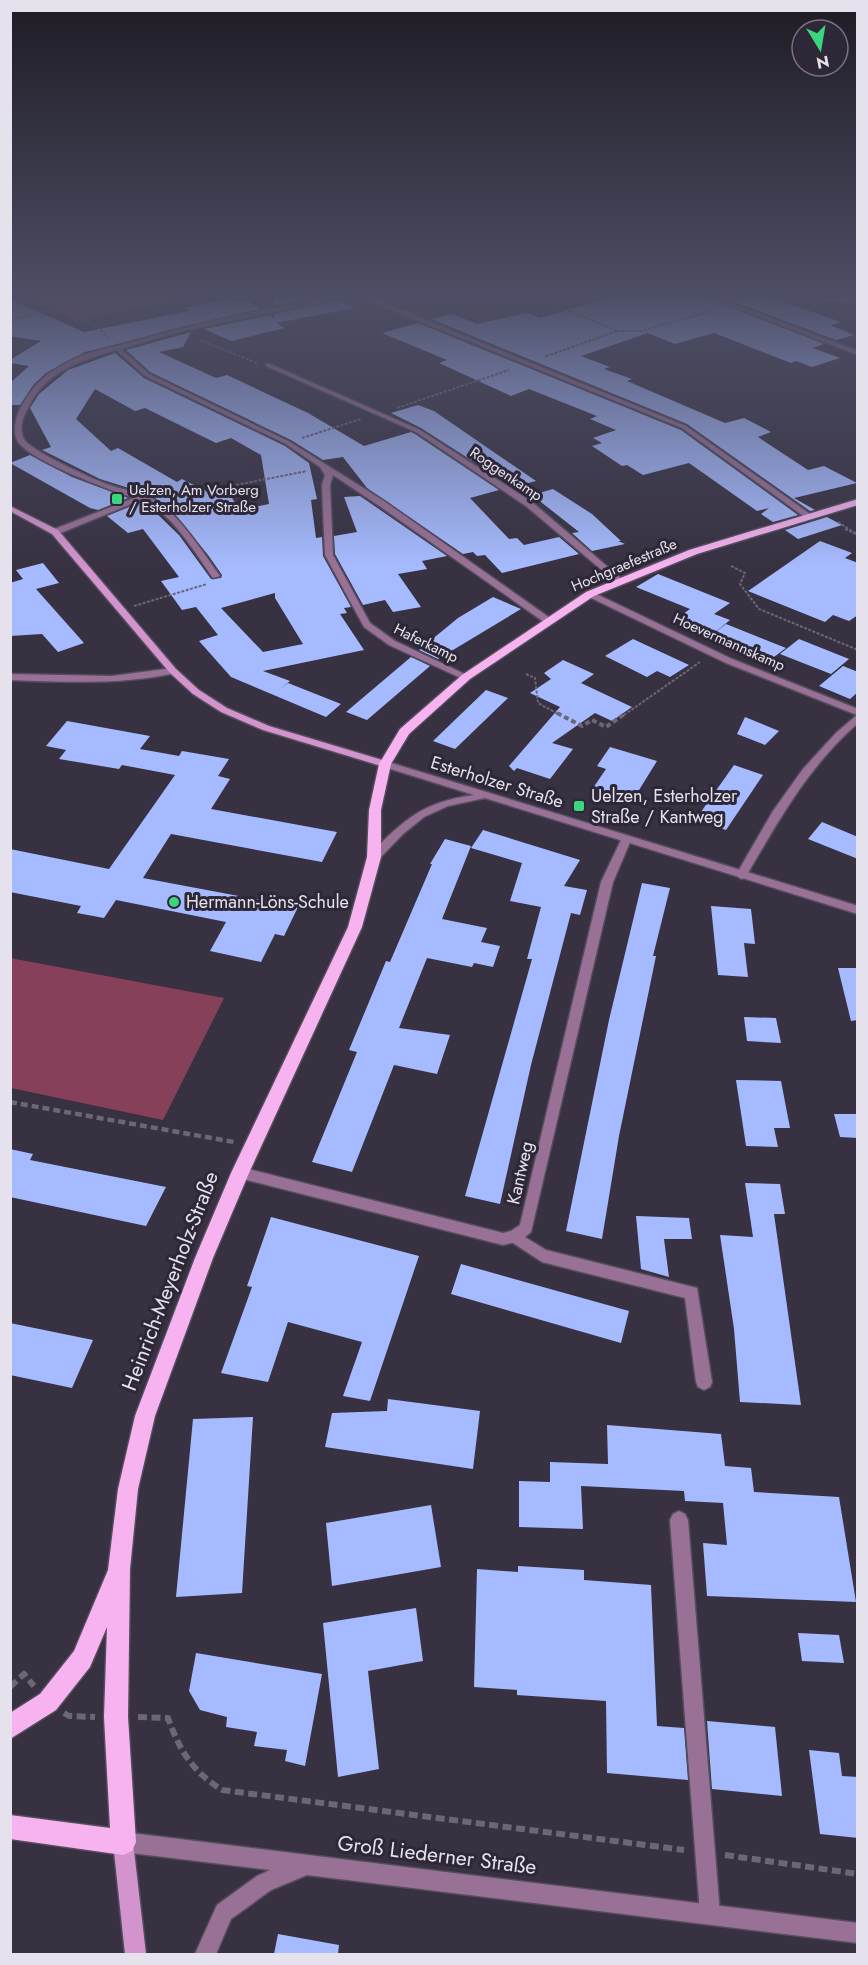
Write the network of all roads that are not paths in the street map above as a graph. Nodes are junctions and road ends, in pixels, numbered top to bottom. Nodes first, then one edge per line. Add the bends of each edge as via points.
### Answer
1 (39, 385) edge
2 (167, 385) edge
3 (311, 385) edge
4 (581, 385) edge
5 (323, 467) junction
6 (142, 497) junction
7 (858, 502) edge
8 (10, 508) edge
9 (809, 516) junction
10 (55, 532) junction
11 (216, 576) road end
12 (619, 580) junction
13 (590, 594) junction
14 (547, 620) junction
15 (173, 670) junction
16 (466, 677) junction
17 (10, 678) edge
18 (856, 719) edge
19 (385, 764) junction
20 (485, 797) junction
21 (626, 840) junction
22 (374, 857) junction
23 (741, 875) junction
24 (858, 910) edge
25 (240, 1173) junction
26 (515, 1237) junction
27 (704, 1382) dead end
28 (679, 1520) dead end
29 (119, 1569) junction
30 (10, 1727) edge
31 (10, 1827) edge
32 (123, 1842) junction
33 (308, 1864) junction
34 (710, 1914) junction
35 (858, 1933) edge
36 (136, 1954) edge
37 (205, 1954) edge

1 - 6 street via 20,416 21,441 32,452 102,485
2 - 5 street via 288,443
3 - 12 street, Roggenkamp via 418,431 529,504
4 - 9 street via 684,428
5 - 14 street
5 - 16 street, Haferkamp via 329,475 329,555 367,625 392,643
6 - 10 street
6 - 11 street via 176,523
7 - 9 main road, Hochgraefestraße
8 - 10 main road, Esterholzer Straße
9 - 12 main road, Hochgraefestraße
10 - 15 main road, Esterholzer Straße
12 - 13 main road, Hochgraefestraße
13 - 14 main road, Hochgraefestraße
13 - 18 street, Hoevermannskamp
14 - 16 main road, Hochgraefestraße
15 - 17 street via 148,676 89,680
15 - 19 main road, Esterholzer Straße via 196,692 224,710 266,728
16 - 19 main road, Hochgraefestraße via 404,732
18 - 23 street, Hoevermannskamp via 808,768 779,807
19 - 20 street, Esterholzer Straße
19 - 22 main road, Heinrich-Meyerholz-Straße via 375,810
20 - 21 street, Esterholzer Straße
20 - 22 street via 449,800 424,810
21 - 23 street, Esterholzer Straße
21 - 26 street, Kantweg via 607,882 526,1228
22 - 25 main road, Heinrich-Meyerholz-Straße via 355,927
23 - 24 street, Esterholzer Straße
25 - 26 street via 503,1239
25 - 29 main road, Heinrich-Meyerholz-Straße via 145,1416 128,1489
26 - 27 street via 542,1256 693,1293
28 - 34 street
29 - 30 main road via 82,1659 48,1702
29 - 32 main road, Heinrich-Meyerholz-Straße via 116,1717
31 - 32 main road, Groß Liederner Straße
32 - 33 street, Groß Liederner Straße
32 - 36 main road
33 - 34 street, Groß Liederner Straße
33 - 37 street via 264,1883 224,1912
34 - 35 street, Groß Liederner Straße

